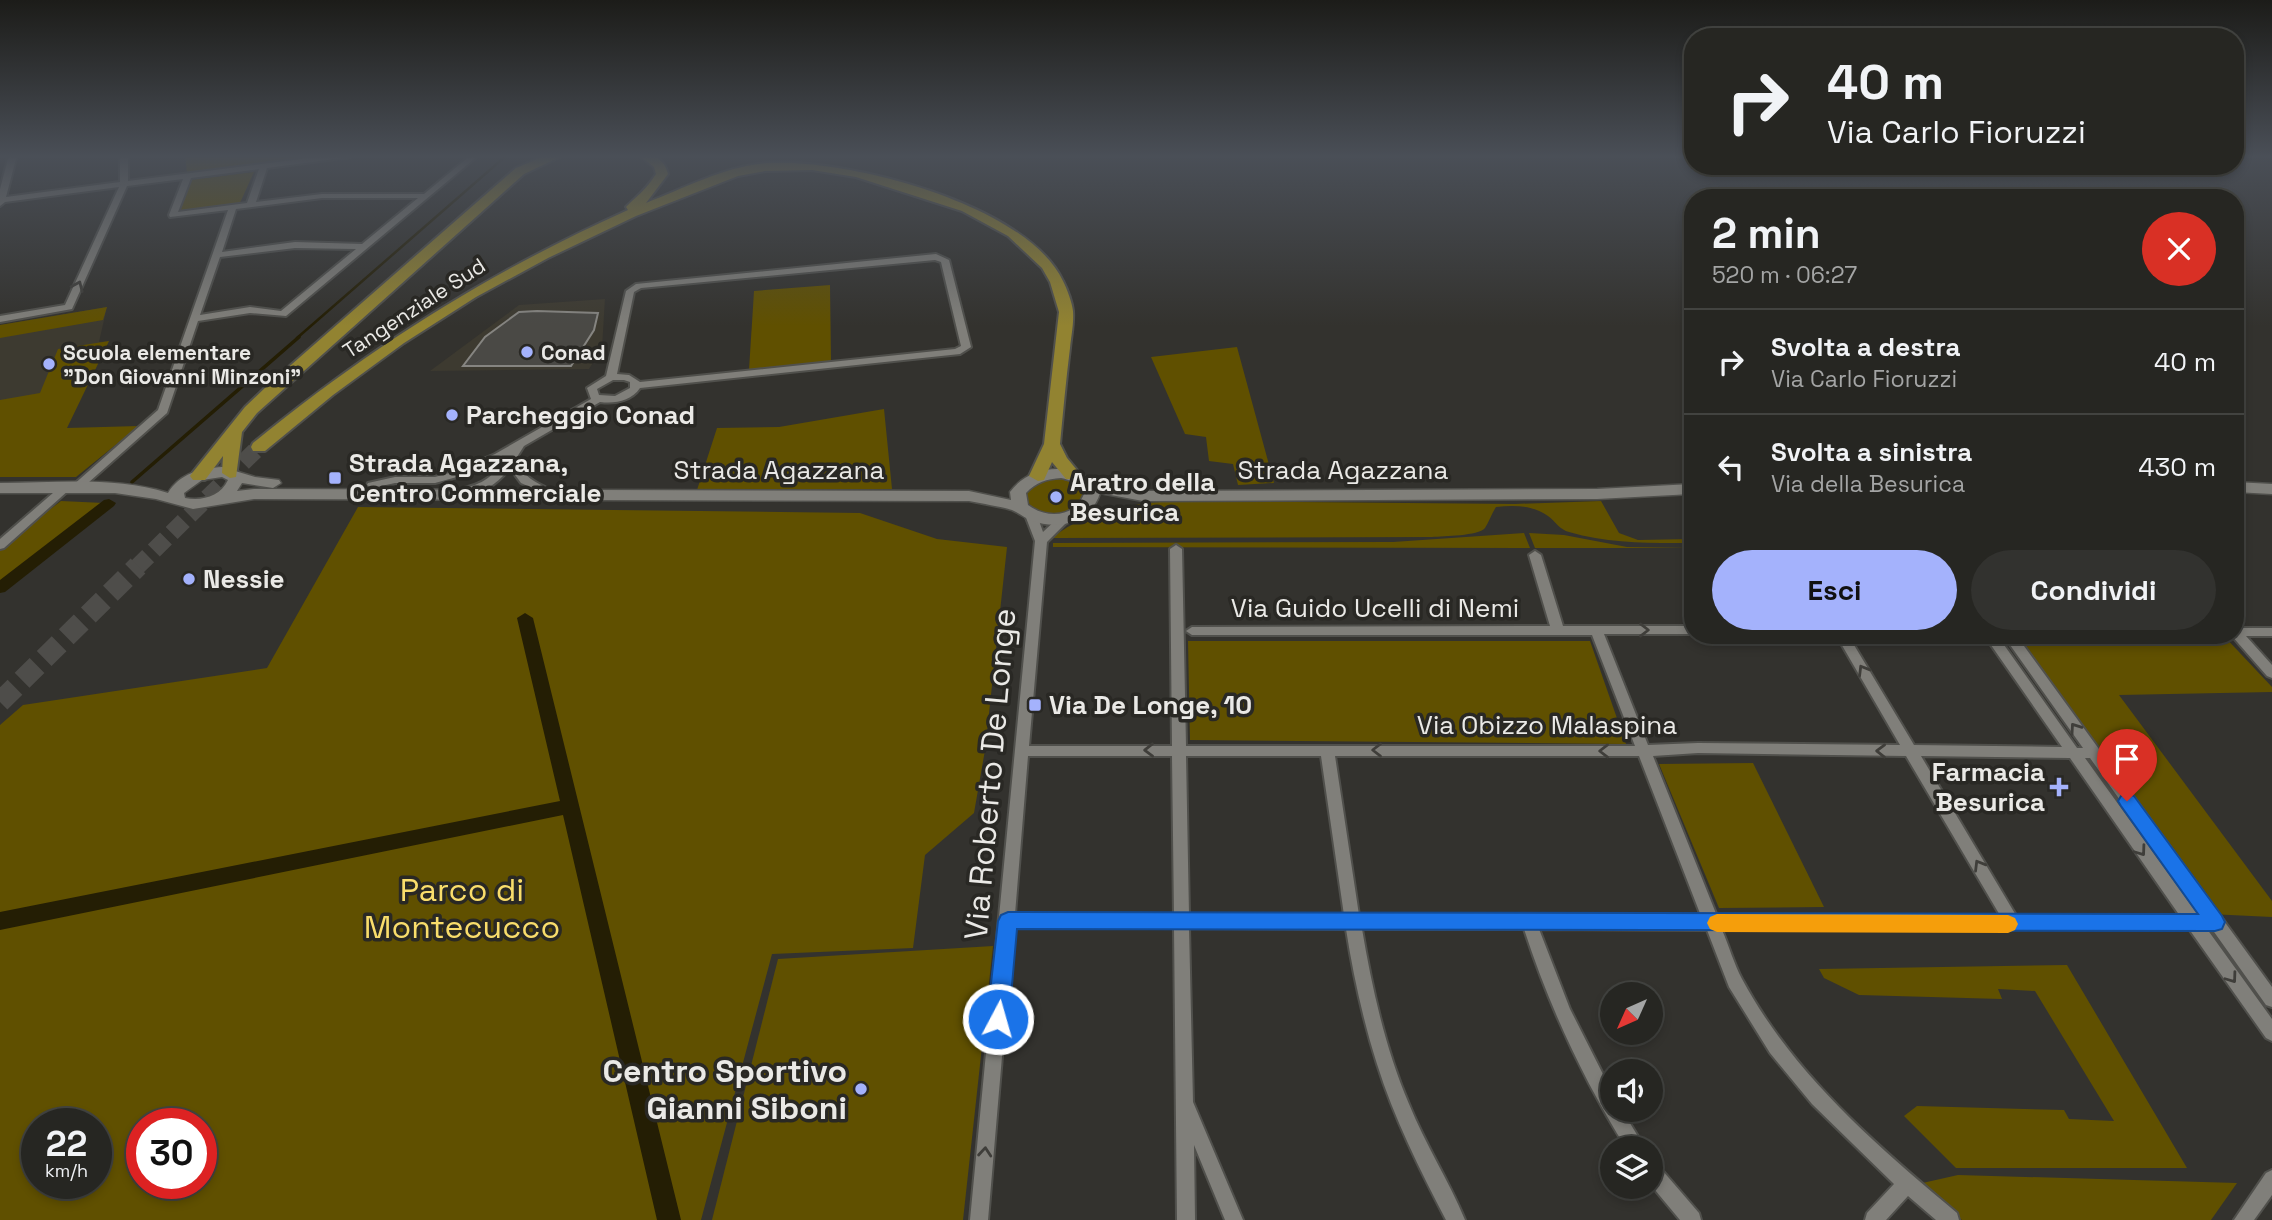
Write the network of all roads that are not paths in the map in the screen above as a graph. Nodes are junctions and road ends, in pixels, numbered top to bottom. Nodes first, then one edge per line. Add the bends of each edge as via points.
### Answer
1 (112, 212) edge
2 (174, 212) edge
3 (196, 212) edge
4 (231, 212) edge
5 (407, 212) edge
6 (474, 212) edge
7 (621, 212) edge
8 (974, 212) edge
9 (632, 213) edge
10 (365, 247) junction
11 (216, 255) junction
12 (536, 259) junction
13 (283, 314) joint
14 (0, 319) edge
15 (195, 319) junction
16 (611, 377) junction
17 (636, 385) junction
18 (598, 399) junction
19 (234, 431) junction
20 (539, 431) junction
21 (1052, 444) junction
22 (259, 447) tunnel mouth
23 (512, 456) junction
24 (232, 474) junction
25 (1072, 475) junction
26 (196, 477) junction
27 (1031, 480) junction
28 (372, 485) junction
29 (485, 487) junction
30 (1090, 487) junction
31 (70, 488) junction
32 (541, 489) junction
33 (1684, 489) edge
34 (2244, 489) edge
35 (2272, 489) edge
36 (3, 490) edge
37 (144, 490) junction
38 (630, 494) junction
39 (1597, 494) junction
40 (346, 495) junction
41 (969, 496) junction
42 (1143, 496) junction
43 (1684, 496) edge
44 (216, 499) junction
45 (177, 501) junction
46 (1086, 509) junction
47 (1026, 511) junction
48 (1064, 519) junction
49 (1041, 541) junction
50 (0, 545) edge
51 (1176, 549) dead end
52 (1535, 555) dead end
53 (1684, 630) edge
54 (1192, 631) dead end
55 (1558, 631) junction
56 (1596, 631) junction
57 (2244, 632) edge
58 (2272, 632) edge
59 (2244, 642) edge
60 (1847, 644) edge
61 (1996, 644) edge
62 (2015, 644) edge
63 (2272, 673) edge
64 (1180, 750) junction
65 (1328, 750) junction
66 (1022, 751) junction
67 (1642, 751) junction
68 (1911, 752) junction
69 (2092, 753) junction
70 (2071, 754) junction
71 (1181, 920) junction
72 (1008, 921) junction
73 (1354, 921) junction
74 (1529, 922) junction
75 (2215, 922) junction
76 (1710, 923) junction
77 (2013, 924) junction
78 (2193, 924) junction
79 (2272, 1000) edge
80 (2265, 1013) edge
81 (2272, 1032) edge
82 (1185, 1102) junction
83 (1628, 1136) edge
84 (2272, 1179) edge
85 (1907, 1183) junction
86 (1663, 1185) edge
87 (979, 1220) edge
88 (1186, 1220) edge
89 (1234, 1220) edge
90 (1456, 1220) edge
91 (1692, 1220) edge
92 (1874, 1220) edge
93 (1950, 1220) edge
94 (2243, 1220) edge

14 -> 1 street via 69,307
2 - 3 street
4 - 11 street
5 - 10 street
6 - 19 main road via 273,389
7 - 12 main road
8 - 21 main road via 1013,233 1048,266 1057,282 1066,312
9 - 12 main road, Tangenziale Sud
10 - 11 street via 295,246
10 - 13 street
11 - 15 street
12 - 22 main road, Tangenziale Sud via 448,307 383,350
13 - 15 street via 250,310
15 - 31 street via 163,411
16 - 17 street via 626,377
16 - 17 street via 630,291 639,286 936,257 945,261 966,347 957,352
16 - 18 street via 592,388
17 - 18 street via 619,399
18 - 20 street
19 - 24 main road
19 - 26 main road
20 - 23 street
20 - 28 street via 460,473 435,480
21 - 25 main road
21 - 27 main road
23 - 29 street via 498,478
23 - 32 street via 520,478
24 - 26 main road
24 - 28 main road via 263,483
24 - 44 main road via 236,479 232,489
25 - 27 main road
25 - 30 main road
26 - 37 main road
26 - 45 main road via 176,492
27 - 41 main road
27 - 47 main road via 1018,492
28 - 29 main road
29 - 32 main road
29 - 40 street
30 - 42 main road, Strada Agazzana
30 - 46 main road via 1093,494
31 - 36 main road
31 - 37 main road
31 - 50 street
32 - 38 main road
33 - 39 main road, Strada Agazzana
34 - 35 main road
37 - 45 main road
38 - 40 main road
38 - 41 main road, Strada Agazzana
39 - 42 main road, Strada Agazzana
39 - 43 main road, Strada Agazzana
40 - 44 main road via 254,494
41 - 47 main road
42 - 46 main road
44 - 45 main road via 197,505
46 - 48 main road
47 - 48 main road via 1041,518
47 - 49 street
48 - 49 street
49 - 66 street, Via Roberto De Longe
51 - 64 street
52 - 55 street, Via Guido Ucelli di Nemi
56 -> 53 street, Via Guido Ucelli di Nemi
54 - 55 street, Via Guido Ucelli di Nemi
55 - 56 street, Via Guido Ucelli di Nemi
56 - 67 street
57 - 58 street
59 - 63 street
68 -> 60 street
61 - 70 street
69 -> 62 street
64 - 65 street, Via Obizzo Malaspina
64 -> 66 street, Via Obizzo Malaspina
64 - 71 street
67 -> 65 street, Via Obizzo Malaspina
65 - 73 street
66 - 72 street, Via Roberto De Longe
68 -> 67 street, Via Obizzo Malaspina
67 - 76 street
68 - 70 street, Via Obizzo Malaspina
77 -> 68 street
69 - 70 street, Via Obizzo Malaspina
69 - 75 street
70 -> 78 street
71 - 72 street
71 - 73 street
71 - 82 street
87 -> 72 street, Via Roberto De Longe
73 - 74 street
73 - 90 street via 1385,1065 1421,1153
74 - 76 street
74 - 83 street via 1577,1046
75 - 78 street
75 - 79 street
76 - 77 street
76 - 85 street via 1735,982 1776,1047 1818,1098
77 - 78 street
78 -> 80 street
80 - 81 street
82 - 88 street
82 - 89 street
84 - 94 street
85 - 92 street
85 - 93 street
86 - 91 street

